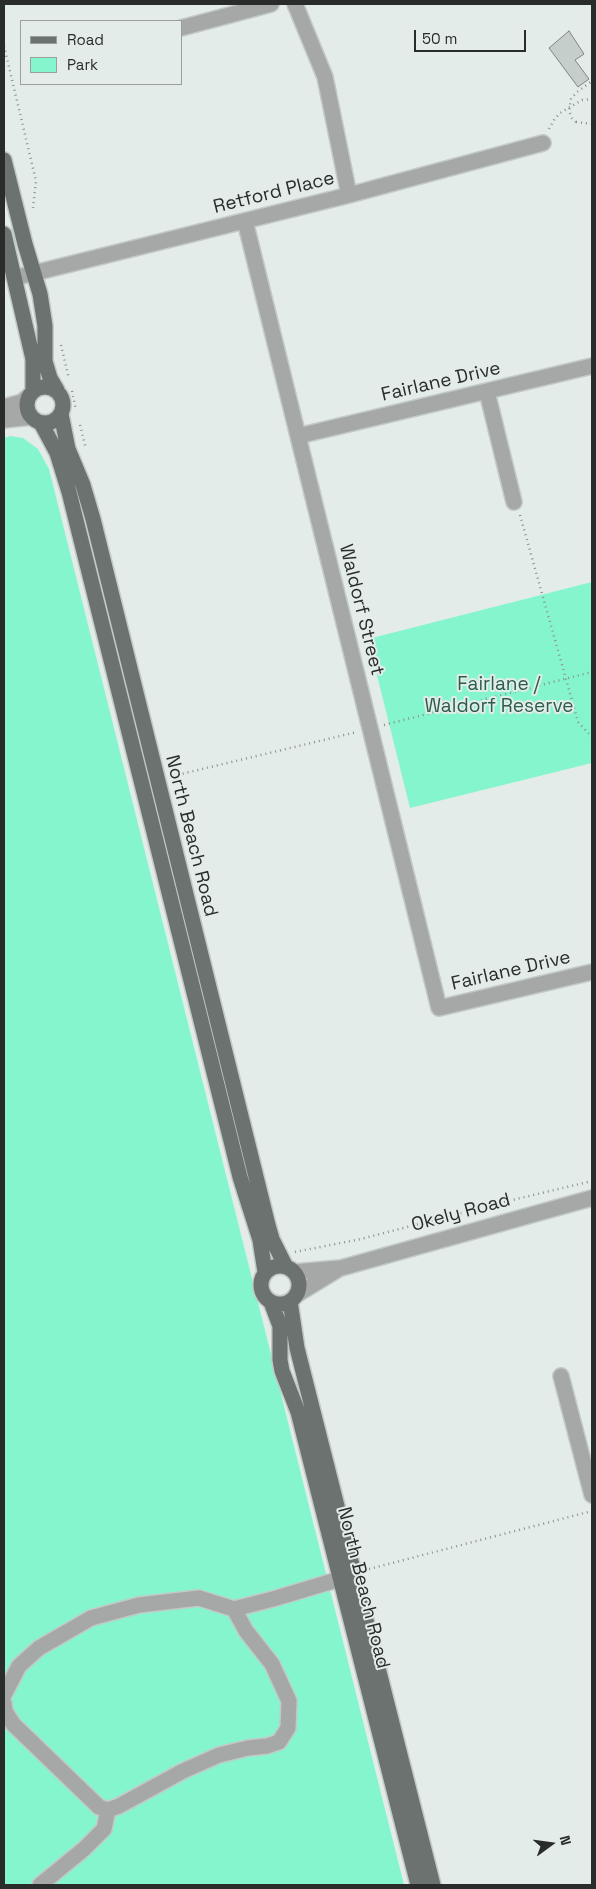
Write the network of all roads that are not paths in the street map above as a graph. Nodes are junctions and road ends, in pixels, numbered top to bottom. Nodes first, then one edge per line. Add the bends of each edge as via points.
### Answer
1 (271, 4) edge
2 (296, 4) edge
3 (182, 28) edge
4 (543, 143) road end
5 (4, 160) edge
6 (349, 195) junction
7 (245, 222) junction
8 (4, 234) edge
9 (35, 272) junction
10 (14, 278) junction
11 (592, 366) edge
12 (56, 390) junction
13 (487, 392) junction
14 (31, 393) junction
15 (4, 407) edge
16 (61, 414) junction
17 (4, 420) edge
18 (36, 420) junction
19 (298, 436) junction
20 (514, 502) road end
21 (592, 972) edge
22 (439, 1008) joint
23 (592, 1198) edge
24 (341, 1268) junction
25 (290, 1269) junction
26 (265, 1272) junction
27 (293, 1298) junction
28 (271, 1302) junction
29 (561, 1376) dead end
30 (592, 1495) edge
31 (340, 1579) junction
32 (234, 1609) junction
33 (4, 1695) edge
34 (4, 1702) edge
35 (108, 1810) junction
36 (40, 1885) edge
37 (418, 1885) edge
38 (433, 1885) edge

1 - 3 street
2 - 6 street via 326,77
4 - 6 street, Retford Place
5 - 9 main road
6 - 7 street, Retford Place
7 - 9 street, Retford Place
7 - 19 street, Waldorf Street
8 - 10 main road
9 - 10 street, Retford Place
9 - 12 main road via 45,326 45,361
10 - 14 main road via 34,359
11 - 13 street, Fairlane Drive
12 - 14 main road via 45,386
12 - 16 main road via 64,404
13 - 19 street, Fairlane Drive
13 - 20 street
14 - 15 street via 22,402
14 - 18 main road via 27,406
16 - 18 main road via 52,422
16 - 25 main road, North Beach Road via 68,449 83,485 92,519 268,1225 275,1245
17 - 18 street
18 - 26 main road, North Beach Road via 56,453 68,492 240,1177 260,1240
19 - 22 street, Waldorf Street
21 - 22 street, Fairlane Drive
23 - 24 street, Okely Road
24 - 25 street, Okely Road
24 - 27 street, Okely Road
25 - 26 main road via 275,1266
25 - 27 main road via 299,1283
26 - 28 main road via 261,1288
27 - 28 main road via 281,1304
27 - 38 main road, North Beach Road via 297,1348
28 - 31 main road, North Beach Road via 280,1326 282,1371 298,1412
29 - 30 street
31 - 32 street
31 - 37 main road, North Beach Road
32 - 33 street via 198,1598 139,1604 91,1618 39,1648 19,1666
32 - 35 street via 246,1631 272,1664 289,1701 288,1728 279,1742 219,1756
34 - 35 street via 13,1724 99,1807
35 - 36 street via 104,1829 84,1850

